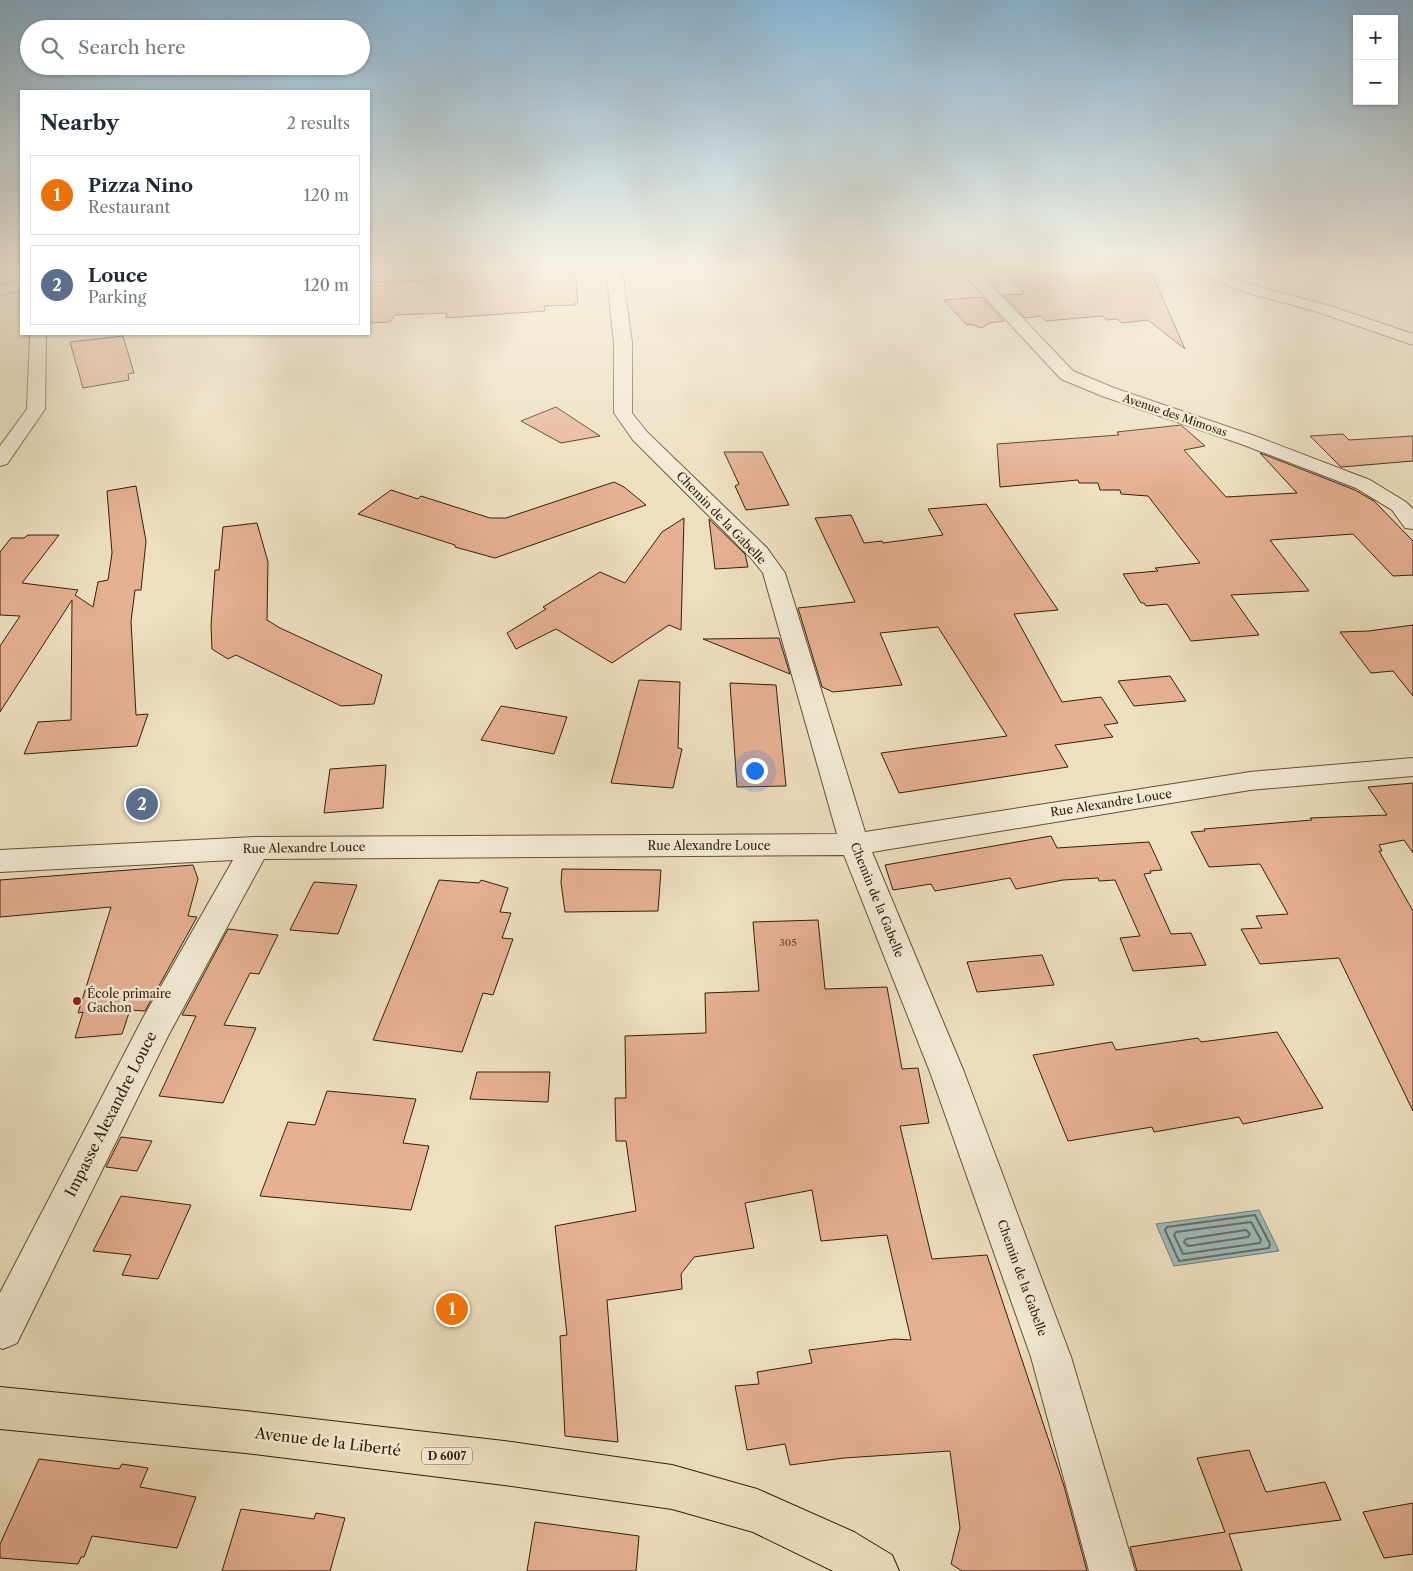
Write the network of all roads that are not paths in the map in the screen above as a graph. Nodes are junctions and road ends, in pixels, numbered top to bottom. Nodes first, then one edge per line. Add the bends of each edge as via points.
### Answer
1 (38, 340) edge
2 (623, 340) edge
3 (1034, 340) edge
4 (0, 460) edge
5 (1413, 523) edge
6 (1413, 767) edge
7 (854, 844) junction
8 (255, 848) junction
9 (0, 861) edge
10 (3, 1329) dead end
11 (0, 1409) edge
12 (876, 1571) edge
13 (1112, 1571) edge

1 - 4 street via 36,409
2 - 7 street, Chemin de la Gabelle via 622,413 640,436 759,553 774,574
3 - 5 street, Avenue des Mimosas via 1066,375 1364,484 1399,506
6 - 7 street, Rue Alexandre Louce via 1250,781
7 - 8 street, Rue Alexandre Louce
7 - 13 street, Chemin de la Gabelle via 947,1072 1051,1357
8 - 9 street, Rue Alexandre Louce
8 - 10 street, Impasse Alexandre Louce via 122,1090
11 - 12 main road, Avenue de la Liberté / D 6007 via 274,1436 672,1487 757,1511 838,1548

